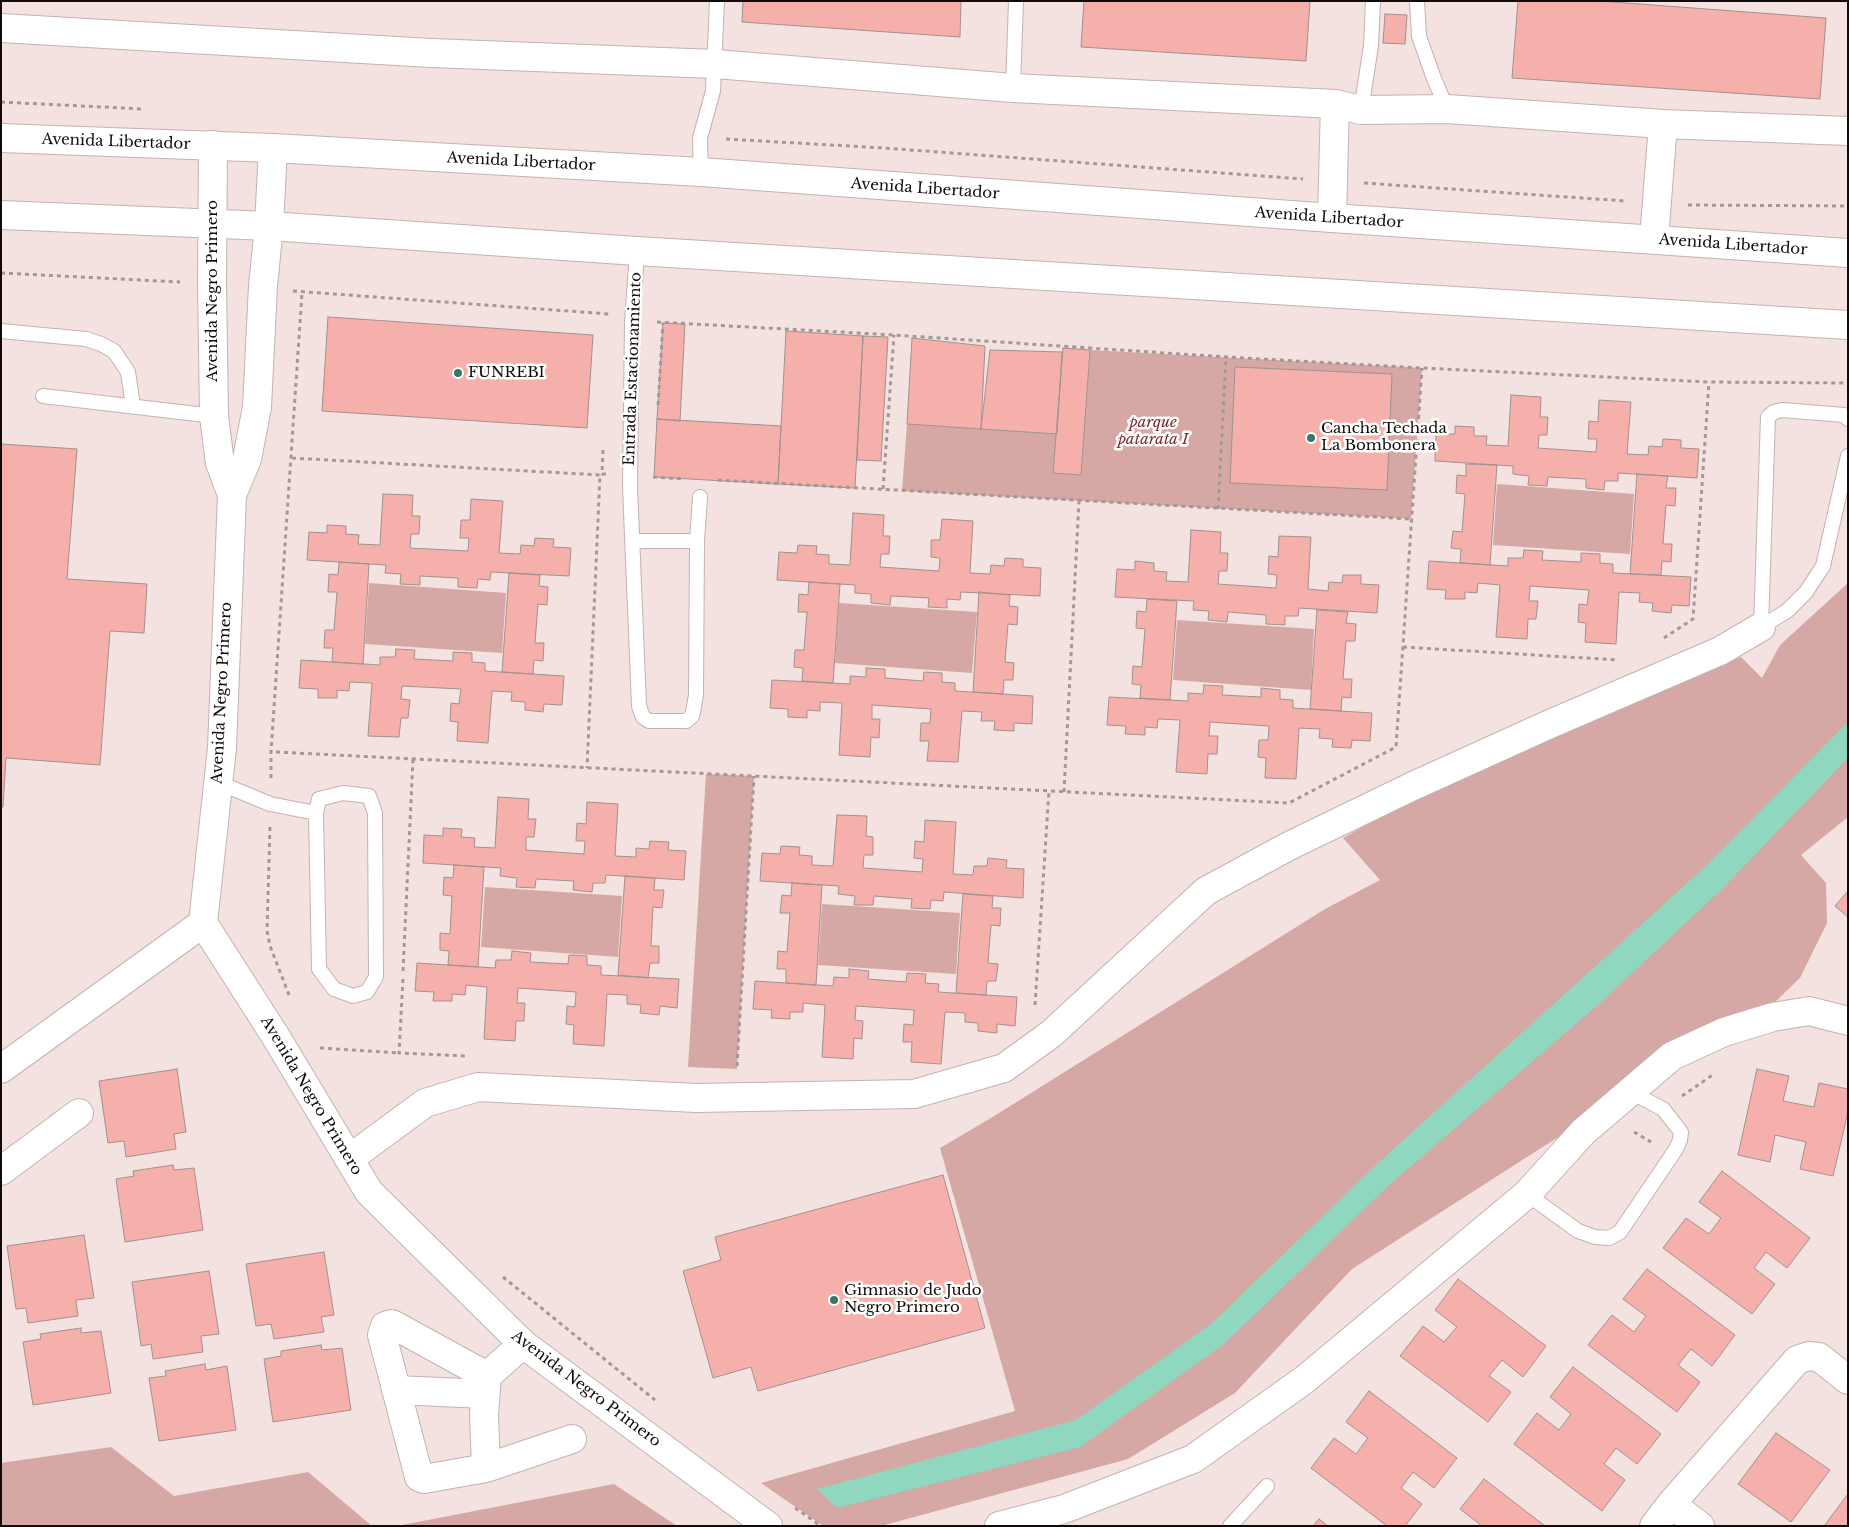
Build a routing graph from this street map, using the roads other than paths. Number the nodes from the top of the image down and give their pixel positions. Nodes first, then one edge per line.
1 (718, 1) edge
2 (1016, 1) edge
3 (1373, 1) edge
4 (1418, 1) edge
5 (1, 28) edge
6 (715, 64) junction
7 (1014, 88) junction
8 (1348, 107) junction
9 (1447, 109) junction
10 (1663, 124) junction
11 (1848, 131) edge
12 (1, 138) edge
13 (213, 145) junction
14 (273, 148) junction
15 (701, 172) junction
16 (1, 215) edge
17 (1332, 218) junction
18 (212, 223) junction
19 (269, 226) junction
20 (1654, 240) junction
21 (637, 251) junction
22 (1848, 253) edge
23 (1848, 325) edge
24 (1, 331) edge
25 (43, 396) dead end
26 (133, 406) junction
27 (214, 416) junction
28 (1848, 419) edge
29 (1848, 456) edge
30 (232, 495) junction
31 (700, 497) dead end
32 (633, 541) junction
33 (697, 541) junction
34 (1761, 628) junction
35 (217, 782) junction
36 (316, 813) junction
37 (203, 923) junction
38 (1848, 1021) edge
39 (1, 1069) edge
40 (1629, 1091) junction
41 (80, 1113) dead end
42 (349, 1159) junction
43 (1, 1171) edge
44 (1527, 1194) junction
45 (523, 1344) junction
46 (1848, 1380) edge
47 (486, 1385) junction
48 (396, 1390) junction
49 (572, 1439) dead end
50 (486, 1468) junction
51 (1267, 1486) dead end
52 (1671, 1504) junction
53 (1064, 1518) edge
54 (768, 1526) edge
55 (999, 1526) edge
56 (1230, 1526) edge
57 (1654, 1526) edge
58 (1700, 1526) edge

1 - 6 lane
2 - 7 lane
3 - 8 lane
4 - 9 lane
5 - 6 street
6 - 7 street
6 - 15 lane
7 - 8 street
8 - 9 street
8 - 17 street
9 - 10 street
10 - 11 street
10 - 20 street
12 - 13 street, Avenida Libertador
13 - 14 street, Avenida Libertador
13 - 18 street, Avenida Negro Primero
14 - 15 street, Avenida Libertador
14 - 19 street, Avenida Negro Primero
15 - 17 street, Avenida Libertador
16 - 18 street
17 - 20 street, Avenida Libertador
18 - 19 street
18 - 27 street, Avenida Negro Primero
19 - 21 street
19 - 30 street, Avenida Negro Primero
20 - 22 street, Avenida Libertador
21 - 23 street
21 - 32 lane, Entrada Estacionamiento
24 - 26 lane
25 - 26 lane
26 - 27 lane
27 - 30 street, Avenida Negro Primero
28 - 34 lane
29 - 34 lane
30 - 35 street, Avenida Negro Primero
31 - 33 lane, Entrada Estacionamiento
32 - 33 lane
32 - 33 lane, Entrada Estacionamiento
34 - 42 street
35 - 36 lane
35 - 37 street, Avenida Negro Primero
36 - 36 lane
37 - 39 street
37 - 42 street, Avenida Negro Primero
38 - 40 street
40 - 44 street
40 - 44 lane
41 - 43 street
42 - 45 street, Avenida Negro Primero
44 - 53 street
45 - 47 street
45 - 54 street, Avenida Negro Primero
46 - 52 street
47 - 48 street
47 - 48 street
47 - 50 street
48 - 50 street
49 - 50 street
51 - 56 lane
52 - 57 street
52 - 58 street
53 - 55 street

